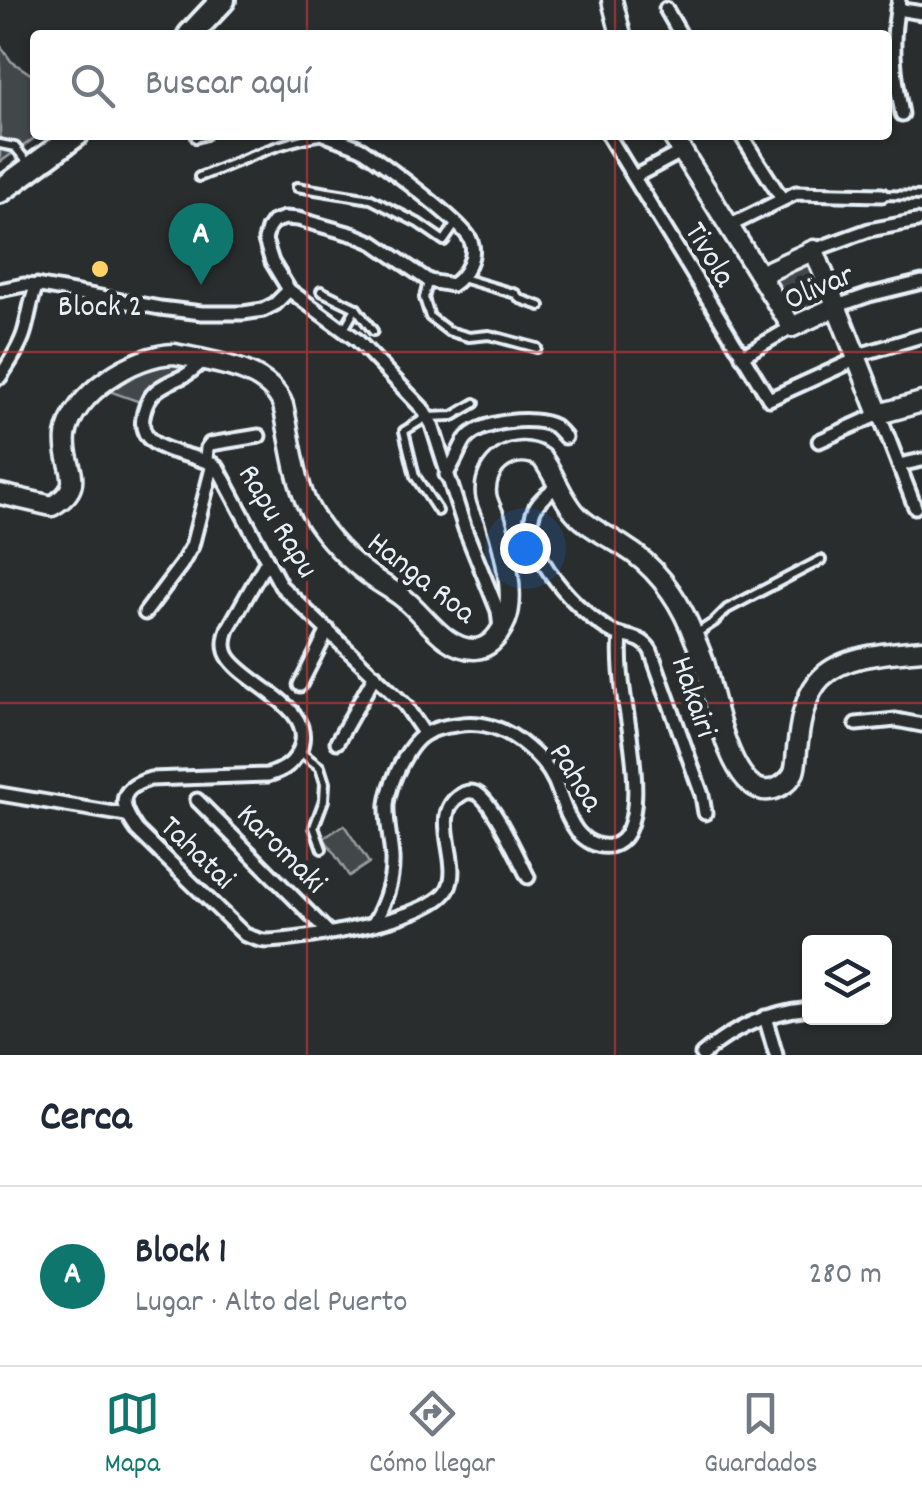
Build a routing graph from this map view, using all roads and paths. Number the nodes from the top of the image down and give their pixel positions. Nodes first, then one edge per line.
1 (223, 0) edge
2 (238, 0) edge
3 (612, 0) edge
4 (898, 5) edge
5 (666, 8) dead end
6 (922, 13) edge
7 (195, 30) edge
8 (211, 30) edge
9 (620, 30) edge
10 (678, 30) edge
11 (902, 114) dead end
12 (49, 140) edge
13 (69, 140) edge
14 (300, 140) edge
15 (339, 140) edge
16 (611, 140) edge
17 (745, 140) edge
18 (676, 143) edge
19 (0, 144) edge
20 (24, 158) junction
21 (0, 176) edge
22 (199, 177) dead end
23 (634, 177) junction
24 (297, 187) dead end
25 (0, 191) edge
26 (882, 195) joint
27 (922, 196) edge
28 (782, 199) junction
29 (919, 221) edge
30 (456, 223) junction
31 (729, 226) junction
32 (814, 250) junction
33 (760, 274) junction
34 (462, 278) junction
35 (429, 281) junction
36 (922, 282) edge
37 (37, 285) junction
38 (0, 290) edge
39 (289, 290) junction
40 (321, 291) dead end
41 (540, 306) dead end
42 (836, 306) junction
43 (356, 308) junction
44 (792, 327) junction
45 (343, 331) junction
46 (373, 331) dead end
47 (922, 336) edge
48 (537, 348) dead end
49 (742, 356) junction
50 (856, 358) junction
51 (204, 361) junction
52 (0, 377) edge
53 (922, 402) edge
54 (475, 403) dead end
55 (879, 414) junction
56 (427, 418) junction
57 (259, 436) dead end
58 (565, 438) dead end
59 (819, 441) dead end
60 (922, 460) edge
61 (209, 462) junction
62 (899, 465) junction
63 (446, 475) junction
64 (559, 484) junction
65 (0, 494) edge
66 (914, 507) dead end
67 (438, 510) dead end
68 (820, 560) dead end
69 (266, 562) junction
70 (145, 614) dead end
71 (500, 629) junction
72 (328, 630) junction
73 (621, 635) junction
74 (693, 636) junction
75 (922, 650) edge
76 (375, 675) junction
77 (300, 685) dead end
78 (856, 724) dead end
79 (922, 725) edge
80 (424, 734) junction
81 (336, 742) dead end
82 (299, 751) junction
83 (0, 794) edge
84 (197, 800) dead end
85 (705, 813) dead end
86 (126, 814) junction
87 (322, 849) dead end
88 (528, 877) dead end
89 (374, 923) junction
90 (329, 932) junction
91 (802, 1010) edge
92 (765, 1017) junction
93 (702, 1055) edge
94 (776, 1055) edge

1 - 7 highway
2 - 8 highway
3 - 9 street
4 - 6 street
4 - 11 street
5 - 10 street
12 - 20 highway
13 - 25 highway
14 - 22 lane
15 - 30 street
16 - 23 street, Tivola
17 - 28 street
18 - 23 street
18 - 31 street
19 - 20 lane
20 - 21 highway
23 - 49 street, Tivola
24 - 30 lane
26 - 27 lane
26 - 28 street
28 - 31 street
29 - 32 street
30 - 34 street
31 - 33 street
32 - 33 street
32 - 42 street
33 - 44 street
34 - 35 street
34 - 41 lane
35 - 39 street
35 - 48 lane
36 - 42 street, Olivar
37 - 38 street
37 - 39 street
37 - 52 street
39 - 45 street
40 - 43 lane
42 - 44 street, Olivar
42 - 50 street
43 - 45 lane
43 - 46 lane
44 - 49 street, Olivar
45 - 56 street
47 - 50 street
49 - 50 street, Tivola
50 - 55 street
51 - 61 street, Rapu Rapu
51 - 65 street, Hanga Roa
51 - 71 street, Hanga Roa
53 - 55 street
54 - 56 lane
55 - 59 street
55 - 62 street
56 - 63 street
56 - 67 lane
57 - 61 street
58 - 63 street
60 - 62 street
61 - 69 street, Rapu Rapu
61 - 70 street
62 - 66 street
63 - 71 street
64 - 71 street, Hanga Roa
64 - 73 street, Hakairi
64 - 74 street, Hanga Roa
68 - 74 lane
69 - 72 street, Rapu Rapu
69 - 82 street
72 - 76 street, Rapu Rapu
72 - 77 street
73 - 80 street, Pahoa
73 - 85 street, Hakairi
74 - 75 street, Hanga Roa
76 - 80 street, Rapu Rapu
76 - 81 street
78 - 79 street
80 - 89 street
82 - 86 street, Tahatai
82 - 87 lane
83 - 86 street
84 - 90 street, Karomaki
86 - 90 street, Tahatai
88 - 89 street, Tahatai
89 - 90 street, Tahatai
91 - 92 street
92 - 93 street
92 - 94 street

